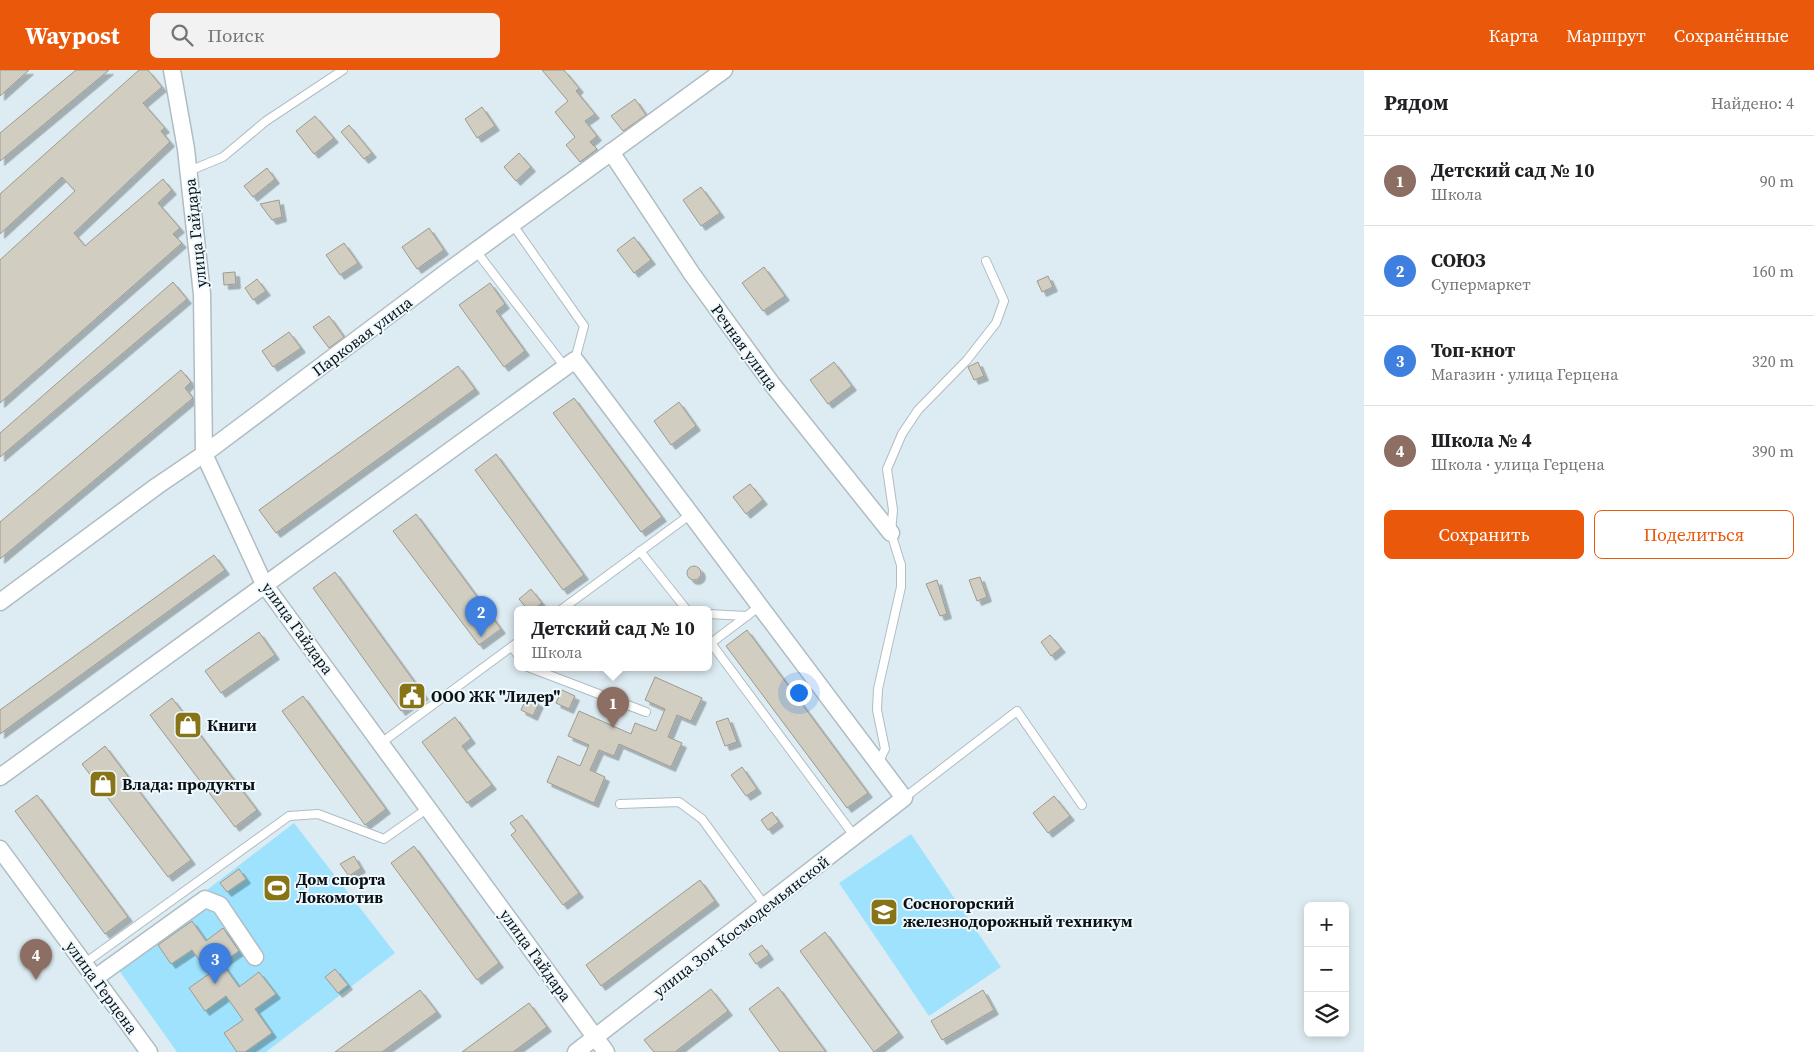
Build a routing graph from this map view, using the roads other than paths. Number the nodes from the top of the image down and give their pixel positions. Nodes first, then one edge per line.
1 (172, 70) edge
2 (343, 70) edge
3 (724, 70) edge
4 (612, 152) junction
5 (189, 171) junction
6 (513, 225) junction
7 (476, 251) junction
8 (986, 261) dead end
9 (570, 363) junction
10 (204, 454) junction
11 (691, 514) junction
12 (892, 533) junction
13 (640, 552) junction
14 (264, 584) junction
15 (0, 602) edge
16 (566, 606) edge
17 (684, 606) edge
18 (760, 606) junction
19 (712, 614) edge
20 (747, 616) junction
21 (712, 640) edge
22 (712, 644) edge
23 (514, 645) edge
24 (538, 671) edge
25 (646, 712) dead end
26 (381, 743) junction
27 (878, 763) junction
28 (1, 774) edge
29 (904, 798) junction
30 (620, 804) dead end
31 (1082, 805) dead end
32 (429, 808) junction
33 (855, 837) junction
34 (0, 849) edge
35 (766, 907) junction
36 (254, 957) dead end
37 (85, 963) junction
38 (95, 978) junction
39 (595, 1037) junction
40 (150, 1052) edge
41 (576, 1052) edge
42 (606, 1052) edge

1 - 5 street, улица Гайдара
2 - 5 lane
3 - 4 street, Парковая улица
4 - 6 street, Парковая улица
4 - 12 street, Речная улица
5 - 10 street, улица Гайдара
6 - 7 street, Парковая улица
6 - 9 lane
7 - 9 lane
7 - 10 street, Парковая улица
8 - 12 lane
9 - 11 street
9 - 14 street
10 - 14 street, улица Гайдара
10 - 15 street, Парковая улица
11 - 13 lane
11 - 18 street
12 - 27 lane
13 - 16 lane
13 - 17 lane
14 - 26 street, улица Гайдара
14 - 28 street
18 - 20 lane
18 - 27 street
19 - 20 lane
20 - 21 lane
22 - 33 lane
23 - 26 lane
24 - 25 lane
26 - 32 street, улица Гайдара
27 - 29 street
29 - 31 lane
29 - 33 street, улица Зои Космодемьянской
30 - 35 lane
32 - 37 lane
32 - 39 street, улица Гайдара
33 - 35 street, улица Зои Космодемьянской
34 - 37 street, улица Герцена
35 - 39 street, улица Зои Космодемьянской
36 - 38 street
37 - 38 street, улица Герцена
38 - 40 street, улица Герцена
39 - 41 street, улица Зои Космодемьянской
39 - 42 street, улица Гайдара

